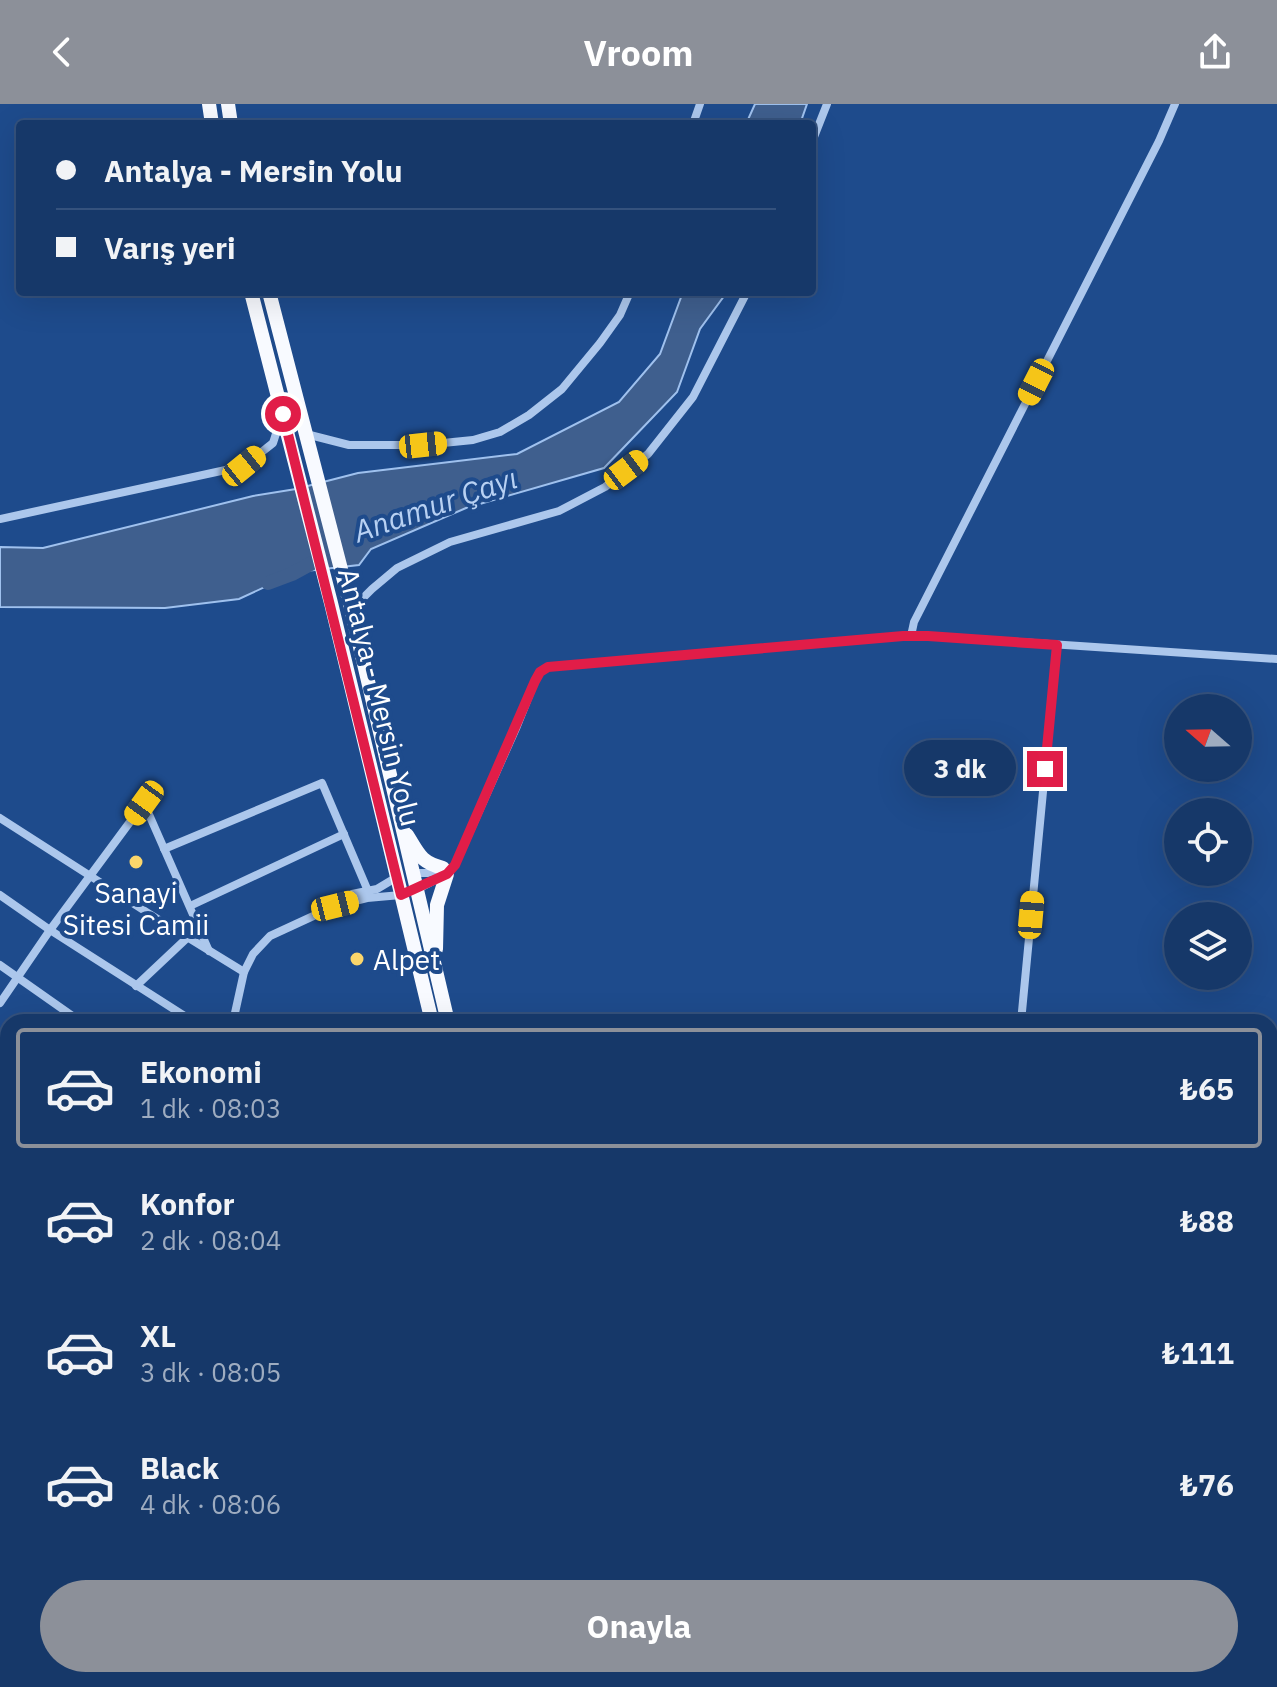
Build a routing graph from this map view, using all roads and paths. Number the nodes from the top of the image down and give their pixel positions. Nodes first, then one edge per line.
1 (827, 104) edge
2 (1175, 104) edge
3 (816, 132) edge
4 (252, 296) edge
5 (270, 296) edge
6 (628, 296) edge
7 (745, 296) edge
8 (283, 414) junction
9 (306, 438) junction
10 (0, 519) edge
11 (350, 605) junction
12 (911, 636) junction
13 (1057, 645) junction
14 (1277, 659) edge
15 (0, 818) edge
16 (402, 827) junction
17 (344, 834) junction
18 (164, 849) junction
19 (448, 869) junction
20 (412, 873) junction
21 (91, 877) junction
22 (397, 877) junction
23 (416, 890) junction
24 (368, 891) junction
25 (0, 895) edge
26 (401, 895) junction
27 (190, 906) junction
28 (335, 906) junction
29 (50, 930) junction
30 (187, 938) junction
31 (209, 951) junction
32 (0, 965) edge
33 (244, 972) junction
34 (435, 973) junction
35 (18, 977) junction
36 (136, 986) junction
37 (0, 1003) edge
38 (70, 1014) edge
39 (181, 1014) edge
40 (235, 1014) edge
41 (430, 1014) edge
42 (446, 1014) edge
43 (1022, 1014) edge

1 - 3 street
2 - 12 street
4 - 8 highway, Antalya - Mersin Yolu
5 - 9 highway, Antalya - Mersin Yolu
6 - 9 street
7 - 11 street
8 - 10 street
8 - 22 highway, Antalya - Mersin Yolu
9 - 11 highway, Antalya - Mersin Yolu
11 - 16 highway, Antalya - Mersin Yolu
12 - 13 street
12 - 19 street
13 - 14 street
13 - 43 street
15 - 21 street
16 - 19 highway
16 - 20 highway, Antalya - Mersin Yolu
17 - 18 street
17 - 24 street
17 - 27 street
18 - 21 street
18 - 27 street
19 - 20 street
19 - 23 street
19 - 34 highway
20 - 22 highway
20 - 23 highway, Antalya - Mersin Yolu
21 - 29 street
21 - 30 street
22 - 24 street
22 - 26 highway, Antalya - Mersin Yolu
23 - 26 highway
23 - 34 highway, Antalya - Mersin Yolu
24 - 28 street
25 - 29 street
26 - 28 street
26 - 41 highway, Antalya - Mersin Yolu
27 - 31 street
28 - 33 street
29 - 35 street
29 - 36 street
30 - 31 street
30 - 36 street
31 - 33 street
32 - 35 street
33 - 40 street
34 - 42 highway, Antalya - Mersin Yolu
35 - 37 street
35 - 38 street
36 - 39 street

